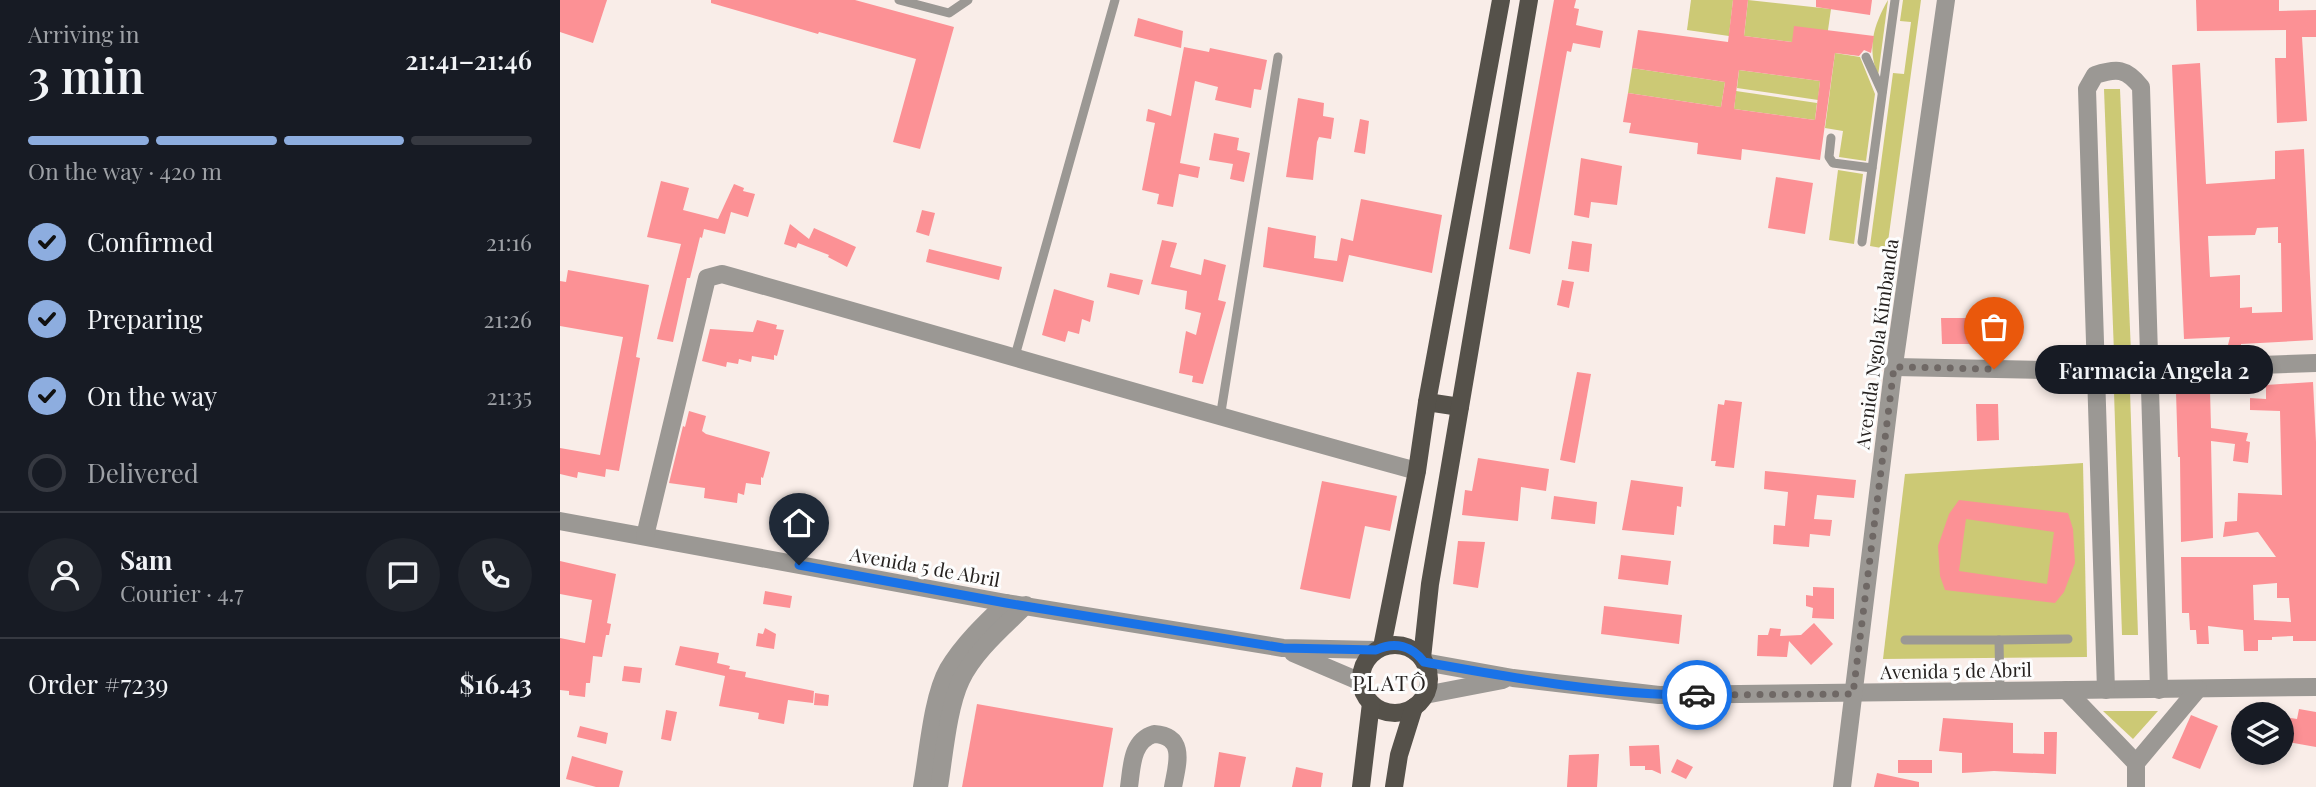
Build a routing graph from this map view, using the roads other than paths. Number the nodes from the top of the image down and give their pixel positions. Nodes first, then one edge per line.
1 (899, 0) edge
2 (968, 0) edge
3 (1115, 0) edge
4 (1501, 0) edge
5 (1529, 0) edge
6 (1895, 0) edge
7 (1946, 0) edge
8 (1278, 57) dead end
9 (1866, 57) dead end
10 (1882, 94) junction
11 (1831, 138) dead end
12 (1872, 168) junction
13 (1862, 242) dead end
14 (1015, 356) junction
15 (2316, 363) edge
16 (1894, 367) junction
17 (2150, 369) junction
18 (2097, 371) junction
19 (1427, 402) junction
20 (1460, 407) junction
21 (1220, 418) junction
22 (1417, 471) junction
23 (560, 520) edge
24 (645, 536) junction
25 (1006, 603) junction
26 (1026, 606) junction
27 (2068, 639) dead end
28 (1905, 640) dead end
29 (1999, 640) junction
30 (1283, 648) junction
31 (1379, 649) junction
32 (1423, 660) junction
33 (1513, 678) junction
34 (1361, 682) junction
35 (2316, 687) edge
36 (2198, 689) junction
37 (2066, 690) junction
38 (2106, 690) junction
39 (2159, 690) junction
40 (2000, 691) junction
41 (1853, 694) junction
42 (1419, 701) junction
43 (1371, 703) junction
44 (2136, 763) junction
45 (922, 787) edge
46 (939, 787) edge
47 (1129, 787) edge
48 (1173, 787) edge
49 (1361, 787) edge
50 (1394, 787) edge
51 (1842, 787) edge
52 (2136, 787) edge

1 - 2 lane
3 - 14 lane
4 - 19 main road
5 - 20 main road
6 - 10 lane
7 - 16 street, Avenida Ngola Kimbanda
8 - 21 lane
9 - 10 lane
10 - 12 lane
11 - 12 lane
12 - 13 lane
14 - 21 street
14 - 24 street
15 - 17 street
16 - 18 street
16 - 41 street, Avenida Ngola Kimbanda
17 - 18 street
17 - 18 street
17 - 39 street
18 - 38 street
19 - 20 main road
19 - 22 main road
20 - 32 main road
21 - 22 street
22 - 31 main road
23 - 24 street, Avenida 5 de Abril
24 - 25 street, Avenida 5 de Abril
25 - 26 street, Avenida 5 de Abril
25 - 45 street
26 - 30 street, Avenida 5 de Abril
26 - 46 street
27 - 29 lane
28 - 29 lane
29 - 40 lane
30 - 31 street, Avenida 5 de Abril
30 - 34 street, Avenida 5 de Abril
31 - 32 main road
31 - 34 main road
32 - 33 street, Avenida 5 de Abril
32 - 42 main road
33 - 41 street, Avenida 5 de Abril
33 - 42 street, Avenida 5 de Abril
34 - 43 main road
35 - 36 street, Avenida 5 de Abril
36 - 39 street, Avenida 5 de Abril
36 - 44 street
37 - 38 street, Avenida 5 de Abril
37 - 40 street, Avenida 5 de Abril
37 - 44 street
38 - 39 street, Avenida 5 de Abril
40 - 41 street, Avenida 5 de Abril
41 - 51 street, Avenida Ngola Kimbanda
42 - 43 main road
42 - 50 main road
43 - 49 main road
44 - 52 street
47 - 48 street

